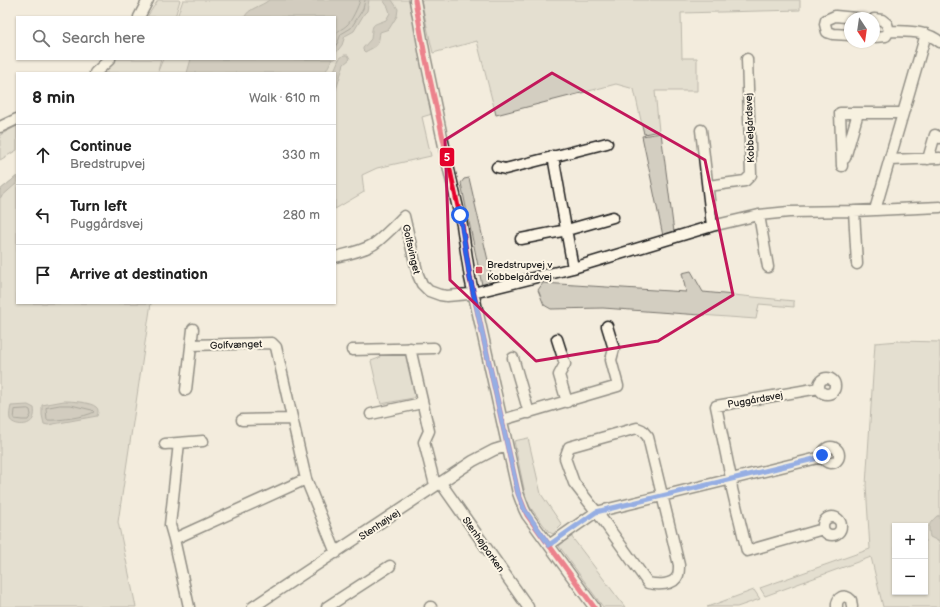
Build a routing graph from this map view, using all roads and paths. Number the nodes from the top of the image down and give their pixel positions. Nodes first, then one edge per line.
1 (148, 0) edge
2 (415, 0) edge
3 (140, 16) edge
4 (844, 17) edge
5 (880, 20) edge
6 (889, 32) junction
7 (926, 34) junction
8 (844, 35) edge
9 (880, 36) edge
10 (940, 42) edge
11 (747, 59) dead end
12 (108, 60) edge
13 (95, 72) edge
14 (858, 113) junction
15 (904, 114) junction
16 (16, 119) edge
17 (0, 127) edge
18 (701, 130) dead end
19 (940, 138) edge
20 (607, 143) dead end
21 (553, 156) junction
22 (940, 158) edge
23 (928, 159) junction
24 (890, 160) junction
25 (496, 167) dead end
26 (708, 186) junction
27 (940, 207) edge
28 (875, 210) junction
29 (854, 211) junction
30 (759, 215) junction
31 (613, 217) dead end
32 (712, 226) junction
33 (567, 230) junction
34 (521, 239) dead end
35 (336, 257) edge
36 (857, 264) dead end
37 (768, 267) dead end
38 (573, 268) junction
39 (474, 293) junction
40 (607, 326) dead end
41 (193, 330) dead end
42 (557, 339) dead end
43 (192, 345) junction
44 (410, 348) junction
45 (434, 348) dead end
46 (352, 350) dead end
47 (513, 358) dead end
48 (819, 388) dead end
49 (186, 390) dead end
50 (566, 402) junction
51 (422, 403) junction
52 (529, 413) junction
53 (370, 414) dead end
54 (292, 419) junction
55 (242, 420) dead end
56 (502, 420) junction
57 (203, 441) dead end
58 (179, 443) junction
59 (166, 444) dead end
60 (507, 446) junction
61 (822, 457) dead end
62 (731, 478) junction
63 (306, 479) junction
64 (438, 484) junction
65 (662, 495) junction
66 (596, 512) junction
67 (823, 529) dead end
68 (174, 539) junction
69 (549, 545) junction
70 (336, 553) junction
71 (390, 566) dead end
72 (255, 606) edge
73 (189, 607) edge
74 (327, 607) edge
75 (528, 607) edge
76 (594, 607) edge
77 (837, 607) edge
78 (852, 607) edge

1 - 3 street
2 - 39 street
4 - 8 street
5 - 6 street
6 - 7 street
6 - 9 street
7 - 10 street
7 - 15 street
11 - 26 street, Kobbelgårdsvej
12 - 13 street
14 - 14 street
14 - 15 street
15 - 24 street
16 - 17 street
18 - 26 street
19 - 23 street
20 - 21 street
21 - 25 street
21 - 33 street
22 - 23 street
23 - 24 street
24 - 28 street
26 - 32 street
27 - 28 street
28 - 29 street
29 - 30 street
29 - 36 street
30 - 32 street
30 - 37 street
31 - 33 street
32 - 38 street
33 - 34 street
33 - 38 street
35 - 39 street, Golfsvinget
38 - 39 street
39 - 56 street
40 - 50 street
41 - 43 street
42 - 50 street
43 - 49 street
43 - 54 street, Golfvænget
44 - 45 street
44 - 46 street
44 - 51 street
47 - 52 street
48 - 62 street, Puggårdsvej
50 - 52 street
51 - 53 street
51 - 64 street
52 - 56 street
54 - 55 street
54 - 63 street, Golfvænget
56 - 60 street
57 - 58 street
58 - 59 street
58 - 68 street
60 - 64 street, Stenhøjvej
60 - 69 street
61 - 62 street
62 - 65 street
62 - 67 street, Puggårdsvej
63 - 68 street
63 - 70 street, Golfvænget
64 - 70 street, Stenhøjvej
64 - 75 street, Stenhøjparken
65 - 66 street
65 - 66 street
65 - 66 street
66 - 69 street
68 - 73 street
69 - 76 street
70 - 72 street, Stenhøjvej
71 - 74 street
77 - 78 street

